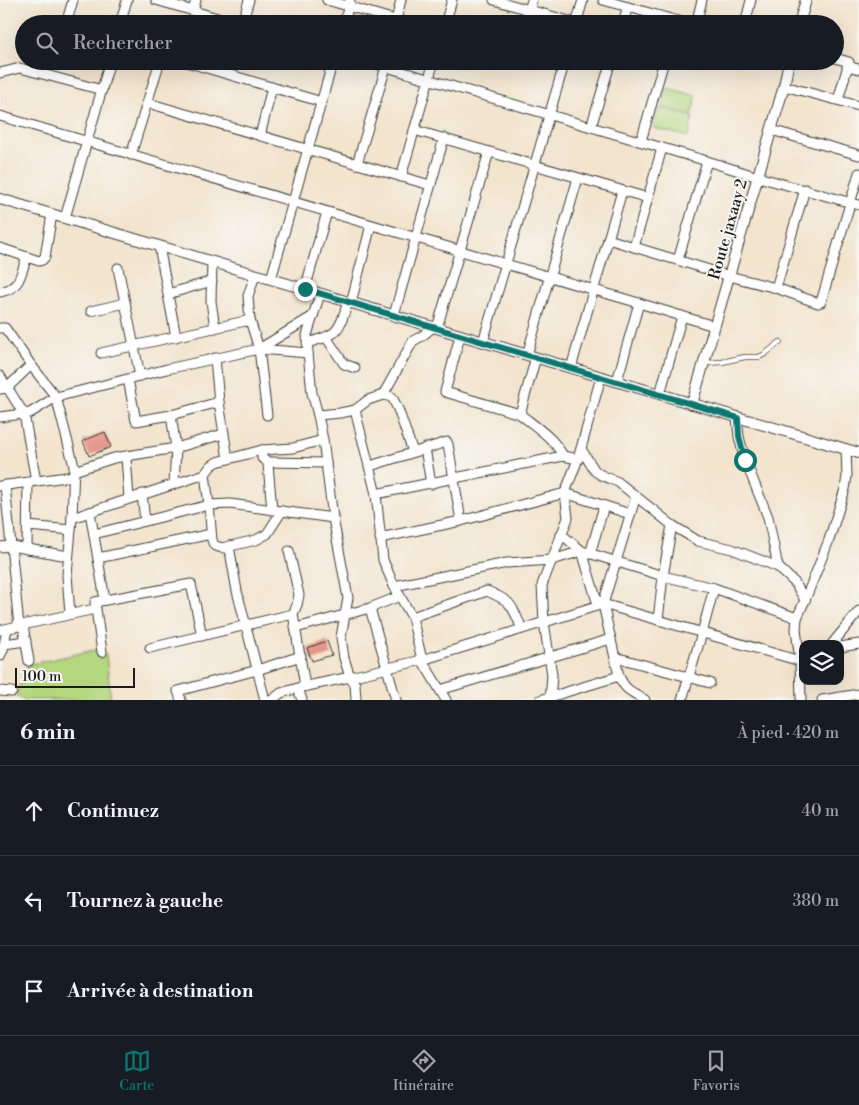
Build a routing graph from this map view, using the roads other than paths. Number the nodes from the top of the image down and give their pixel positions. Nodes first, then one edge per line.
1 (73, 0) edge
2 (127, 0) edge
3 (156, 0) edge
4 (196, 0) edge
5 (249, 0) edge
6 (327, 0) edge
7 (401, 0) edge
8 (452, 0) edge
9 (494, 0) edge
10 (532, 0) edge
11 (583, 0) edge
12 (603, 0) edge
13 (702, 0) edge
14 (751, 0) edge
15 (806, 0) edge
16 (350, 3) edge
17 (628, 7) junction
18 (529, 10) junction
19 (193, 11) junction
20 (69, 15) edge
21 (123, 15) edge
22 (207, 15) edge
23 (245, 15) edge
24 (382, 15) edge
25 (397, 15) edge
26 (448, 15) edge
27 (528, 15) edge
28 (547, 15) edge
29 (578, 15) edge
30 (625, 15) edge
31 (654, 15) edge
32 (698, 15) edge
33 (747, 15) edge
34 (802, 15) edge
35 (844, 61) edge
36 (847, 66) junction
37 (15, 69) edge
38 (859, 69) edge
39 (27, 70) edge
40 (108, 70) edge
41 (157, 70) edge
42 (214, 70) edge
43 (331, 70) edge
44 (385, 70) edge
45 (396, 70) edge
46 (432, 70) edge
47 (563, 70) edge
48 (608, 70) edge
49 (661, 70) edge
50 (787, 70) edge
51 (0, 73) edge
52 (429, 80) junction
53 (784, 86) junction
54 (272, 87) junction
55 (102, 90) junction
56 (838, 100) junction
57 (148, 102) junction
58 (322, 102) junction
59 (859, 106) edge
60 (550, 115) junction
61 (0, 116) edge
62 (591, 127) junction
63 (414, 130) junction
64 (771, 130) junction
65 (260, 136) junction
66 (444, 138) junction
67 (641, 141) junction
68 (87, 142) junction
69 (662, 148) junction
70 (308, 150) junction
71 (489, 152) junction
72 (131, 155) junction
73 (859, 155) edge
74 (707, 160) junction
75 (357, 164) junction
76 (535, 166) junction
77 (859, 173) edge
78 (401, 177) junction
79 (758, 177) junction
80 (578, 178) junction
81 (430, 185) junction
82 (805, 189) junction
83 (622, 191) junction
84 (648, 198) junction
85 (0, 199) edge
86 (293, 202) junction
87 (855, 204) edge
88 (326, 212) junction
89 (52, 214) junction
90 (65, 218) junction
91 (371, 225) junction
92 (416, 238) junction
93 (608, 239) junction
94 (159, 246) junction
95 (634, 246) junction
96 (0, 248) edge
97 (460, 251) junction
98 (27, 257) junction
99 (678, 260) junction
100 (212, 262) junction
101 (506, 264) junction
102 (118, 268) dead end
103 (255, 275) junction
104 (729, 276) junction
105 (549, 277) junction
106 (271, 279) junction
107 (212, 281) junction
108 (776, 288) junction
109 (305, 289) junction
110 (593, 290) junction
111 (0, 292) edge
112 (168, 294) junction
113 (320, 294) junction
114 (349, 302) junction
115 (125, 303) junction
116 (639, 303) junction
117 (91, 311) dead end
118 (394, 315) junction
119 (313, 316) junction
120 (682, 316) junction
121 (250, 320) junction
122 (714, 326) junction
123 (0, 328) edge
124 (215, 328) junction
125 (435, 328) junction
126 (460, 336) junction
127 (176, 337) junction
128 (326, 337) junction
129 (483, 342) junction
130 (780, 342) dead end
131 (307, 343) junction
132 (134, 346) junction
133 (259, 349) junction
134 (101, 353) dead end
135 (308, 353) junction
136 (531, 356) junction
137 (215, 358) junction
138 (704, 363) junction
139 (31, 365) junction
140 (355, 368) dead end
141 (571, 368) junction
142 (0, 376) edge
143 (140, 376) junction
144 (601, 377) junction
145 (128, 379) junction
146 (617, 381) junction
147 (4, 388) edge
148 (660, 394) junction
149 (384, 395) junction
150 (56, 397) junction
151 (219, 402) junction
152 (692, 404) junction
153 (355, 410) junction
154 (24, 414) junction
155 (520, 414) junction
156 (267, 415) dead end
157 (318, 415) junction
158 (171, 416) junction
159 (0, 417) edge
160 (738, 418) junction
161 (223, 434) junction
162 (323, 440) junction
163 (176, 448) junction
164 (425, 448) junction
165 (581, 448) junction
166 (846, 449) junction
167 (262, 450) junction
168 (413, 452) junction
169 (859, 453) edge
170 (563, 456) junction
171 (126, 457) junction
172 (228, 459) junction
173 (578, 459) junction
174 (268, 462) junction
175 (326, 463) junction
176 (370, 466) junction
177 (74, 473) junction
178 (205, 474) junction
179 (454, 479) junction
180 (32, 482) junction
181 (174, 484) junction
182 (431, 484) junction
183 (2, 486) edge
184 (565, 493) junction
185 (142, 494) junction
186 (376, 494) junction
187 (636, 496) junction
188 (129, 498) junction
189 (209, 505) junction
190 (604, 506) junction
191 (272, 510) junction
192 (282, 511) junction
193 (90, 512) junction
194 (630, 514) junction
195 (72, 518) junction
196 (333, 518) junction
197 (145, 521) junction
198 (461, 521) junction
199 (672, 525) junction
200 (28, 526) junction
201 (71, 530) junction
202 (94, 534) junction
203 (211, 534) junction
204 (561, 534) junction
205 (380, 538) junction
206 (11, 546) junction
207 (229, 546) junction
208 (0, 547) edge
209 (27, 549) junction
210 (289, 551) dead end
211 (586, 552) junction
212 (68, 556) junction
213 (98, 558) junction
214 (552, 560) junction
215 (616, 562) junction
216 (778, 567) junction
217 (663, 576) junction
218 (394, 586) junction
219 (714, 588) junction
220 (400, 596) junction
221 (105, 600) junction
222 (805, 600) junction
223 (600, 605) junction
224 (96, 608) junction
225 (370, 608) junction
226 (859, 611) edge
227 (70, 614) junction
228 (293, 614) junction
229 (344, 614) junction
230 (412, 616) junction
231 (797, 618) junction
232 (658, 620) junction
233 (544, 622) junction
234 (21, 625) junction
235 (246, 626) junction
236 (296, 628) junction
237 (4, 629) edge
238 (522, 629) junction
239 (702, 633) junction
240 (202, 636) junction
241 (611, 639) junction
242 (835, 640) edge
243 (26, 641) junction
244 (799, 642) edge
245 (4, 644) junction
246 (859, 644) edge
247 (844, 646) edge
248 (150, 648) dead end
249 (102, 652) dead end
250 (0, 656) edge
251 (301, 656) junction
252 (549, 657) junction
253 (615, 657) junction
254 (422, 660) junction
255 (29, 661) dead end
256 (799, 662) edge
257 (386, 669) junction
258 (257, 670) junction
259 (619, 676) junction
260 (350, 677) junction
261 (688, 677) junction
262 (710, 683) dead end
263 (801, 685) edge
264 (302, 687) junction
265 (440, 690) junction
266 (0, 691) edge
267 (12, 692) dead end
268 (859, 694) edge
269 (550, 698) edge
270 (181, 700) edge
271 (264, 700) edge
272 (272, 700) edge
273 (302, 700) edge
274 (356, 700) edge
275 (396, 700) edge
276 (446, 700) edge
277 (540, 700) edge
278 (646, 700) edge
279 (682, 700) edge
280 (801, 700) edge
281 (822, 700) edge

1 - 20 street
2 - 21 street
3 - 19 street
4 - 19 street
5 - 23 street
6 - 16 street
7 - 25 street
8 - 26 street
9 - 18 street
10 - 18 street
11 - 29 street
12 - 17 street
13 - 32 street
14 - 33 street
15 - 34 street
16 - 24 street
17 - 30 street
17 - 31 street
18 - 27 street
18 - 28 street
19 - 22 street
35 - 36 street
36 - 38 street
36 - 56 street
37 - 51 street
39 - 55 street
40 - 55 street
41 - 57 street
42 - 54 street
43 - 58 street
44 - 75 street
45 - 52 street
46 - 52 street
47 - 60 street
48 - 62 street
49 - 67 street
50 - 53 street, Route jaxaay 2
52 - 60 street
52 - 63 street
53 - 56 street
53 - 64 street, Route jaxaay 2
54 - 58 street
54 - 65 street
55 - 68 street
56 - 59 street
57 - 65 street
57 - 72 street
58 - 70 street
60 - 62 street
60 - 76 street
61 - 68 street
62 - 67 street
63 - 66 street
63 - 78 street
64 - 73 street
64 - 79 street, Route jaxaay 2
65 - 70 street
66 - 71 street
66 - 81 street
67 - 69 street
68 - 72 street
68 - 90 street
69 - 74 street
69 - 84 street
70 - 75 street
70 - 86 street
71 - 76 street
71 - 97 street
72 - 86 street
74 - 79 street
74 - 99 street
75 - 78 street
76 - 80 street
76 - 101 street
77 - 87 street
78 - 81 street
79 - 82 street
79 - 104 street, Route jaxaay 2
80 - 83 street
80 - 105 street
81 - 92 street
82 - 87 street
82 - 108 street
83 - 84 street
83 - 93 street
84 - 95 street
85 - 89 street
86 - 88 street
86 - 106 street
87 - 108 street
88 - 91 street
88 - 109 street
89 - 90 street
89 - 98 street
90 - 94 street
91 - 92 street
91 - 114 street
92 - 97 street
92 - 118 street
93 - 95 street
93 - 110 street
94 - 100 street
94 - 112 street
95 - 99 street
96 - 98 street
97 - 101 street
97 - 125 street
98 - 111 street
99 - 104 street
100 - 103 street
100 - 107 street
101 - 105 street
101 - 129 street
102 - 115 street
103 - 106 street
103 - 121 street
104 - 108 street
104 - 122 street, Route jaxaay 2
105 - 110 street
105 - 136 street
106 - 109 street
107 - 112 street
107 - 124 street
109 - 113 street
110 - 116 street
110 - 141 street
112 - 127 street
113 - 114 street
113 - 119 street
114 - 118 street
114 - 128 street
115 - 117 street
115 - 132 street
116 - 120 street
116 - 146 street
118 - 125 street
119 - 131 street
119 - 133 street
120 - 122 street
120 - 148 street
121 - 124 street
121 - 133 street
122 - 138 street, Route jaxaay 2
123 - 139 street
124 - 127 street
125 - 126 street
125 - 149 street
126 - 129 street
126 - 155 street
127 - 132 street
128 - 131 street
128 - 140 street
129 - 136 street
130 - 138 lane
131 - 135 street
132 - 134 street
132 - 143 street
133 - 135 street
133 - 137 street
133 - 156 street
135 - 157 street
136 - 141 street
136 - 155 street
137 - 143 street
137 - 151 street
138 - 152 street, Route jaxaay 2
139 - 147 street
139 - 150 street
141 - 144 street
142 - 147 street
143 - 145 street
144 - 146 street
144 - 165 street
145 - 150 street
145 - 158 street
146 - 148 street
147 - 154 street
148 - 152 street
149 - 153 street
149 - 168 street
150 - 154 street
150 - 177 street
151 - 158 street
151 - 161 street
152 - 160 street
153 - 157 street
153 - 176 street
154 - 159 street
154 - 180 street
155 - 170 street
157 - 162 street
158 - 163 street
160 - 166 street
160 - 216 street
161 - 163 street
161 - 172 street
162 - 167 street
162 - 175 street
163 - 171 street
163 - 181 street
164 - 168 street
164 - 179 street
164 - 182 street
165 - 173 street
165 - 187 street
166 - 169 street
166 - 222 street
167 - 172 street
167 - 174 street
168 - 176 street
170 - 173 street
170 - 179 street
171 - 177 street
171 - 188 street
172 - 178 street
173 - 184 street
174 - 175 street
174 - 191 street
175 - 196 street
176 - 186 street
177 - 180 street
177 - 195 street
178 - 181 street
178 - 189 street
179 - 182 street
179 - 198 street
180 - 183 street
180 - 200 street
181 - 185 street
182 - 186 street
183 - 206 street
184 - 190 street
184 - 198 street
184 - 204 street
185 - 188 street
185 - 197 street
186 - 205 street
187 - 194 street
187 - 199 street
188 - 193 street
189 - 191 street
189 - 197 street
189 - 203 street
190 - 194 street
190 - 211 street
191 - 192 street
192 - 196 street
192 - 207 street
193 - 195 street
193 - 202 street
194 - 215 street
195 - 201 street
196 - 229 street
197 - 202 street
198 - 205 street
199 - 216 street
199 - 217 street
200 - 201 street
200 - 209 street
201 - 212 street
202 - 213 street
203 - 207 street
203 - 213 street
204 - 211 street
204 - 214 street
205 - 218 street
206 - 208 street
206 - 209 street
206 - 234 street
207 - 235 street
209 - 212 street
210 - 228 street
211 - 214 street
211 - 215 street
211 - 223 street
212 - 227 street
213 - 221 street
214 - 218 street
214 - 233 street
215 - 217 street
215 - 223 street
216 - 222 street
217 - 219 street
217 - 232 street
218 - 220 street
219 - 231 street
219 - 239 street
220 - 225 street
220 - 230 street
221 - 224 street
221 - 240 street
222 - 231 street
223 - 232 street
223 - 233 street
223 - 241 street
224 - 227 street
224 - 249 street
225 - 229 street
225 - 257 street
226 - 242 street
227 - 234 street
228 - 235 street
228 - 236 street
229 - 236 street
229 - 260 street
230 - 238 street
230 - 254 street
231 - 244 street
232 - 239 street
233 - 238 street
233 - 252 street
234 - 237 street
234 - 243 street
235 - 240 street
235 - 258 street
236 - 251 street
237 - 245 street
238 - 254 street
239 - 256 street
239 - 261 street
240 - 248 street
241 - 252 street
241 - 253 street
243 - 245 street
243 - 255 street
245 - 250 street
246 - 247 street
251 - 258 street
251 - 264 street
252 - 265 street
252 - 269 street
253 - 259 street
253 - 261 street
254 - 257 street
254 - 265 street
257 - 260 street
257 - 275 street
258 - 270 street
258 - 271 street
259 - 269 street
259 - 278 street
260 - 264 street
260 - 274 street
261 - 262 street
261 - 279 street
263 - 280 street
264 - 272 street
264 - 273 street
265 - 276 street
266 - 267 street
268 - 281 street
269 - 277 street

